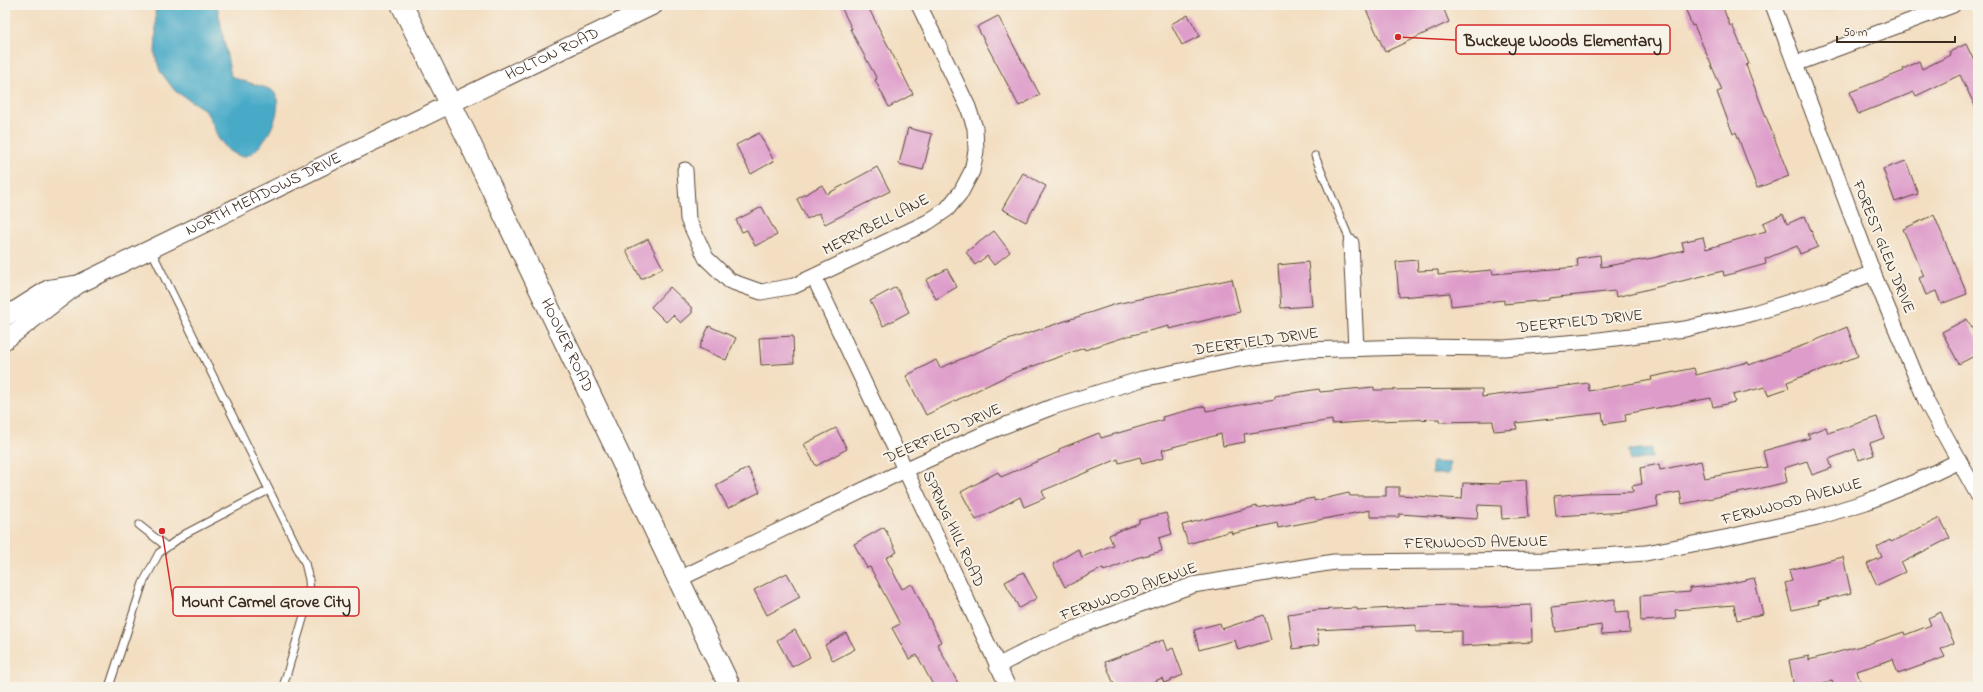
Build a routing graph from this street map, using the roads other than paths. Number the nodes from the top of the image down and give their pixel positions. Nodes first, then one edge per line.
1 (402, 5) edge
2 (654, 5) edge
3 (920, 5) edge
4 (1773, 5) edge
5 (1953, 5) edge
6 (1795, 64) junction
7 (450, 104) junction
8 (1314, 156) dead end
9 (685, 170) dead end
10 (1351, 243) joint
11 (150, 249) junction
12 (1873, 273) junction
13 (814, 277) junction
14 (77, 285) junction
15 (5, 317) edge
16 (5, 340) edge
17 (1356, 349) junction
18 (1959, 461) junction
19 (905, 470) junction
20 (269, 490) junction
21 (1978, 495) edge
22 (139, 525) dead end
23 (167, 547) junction
24 (679, 579) junction
25 (997, 666) junction
26 (109, 687) edge
27 (283, 687) edge
28 (730, 687) edge
29 (1008, 687) edge

1 - 7 main road, HOOVER ROAD
2 - 7 street, HOLTON ROAD
3 - 13 street, MERRYBELL LANE
4 - 6 street, FOREST GLEN DRIVE
5 - 6 street
6 - 12 street, FOREST GLEN DRIVE
7 - 11 street, NORTH MEADOWS DRIVE
7 - 24 main road, HOOVER ROAD
8 - 10 lane
9 - 13 street, MERRYBELL LANE
10 - 17 street
11 - 14 street, NORTH MEADOWS DRIVE
11 - 20 lane
12 - 17 street, DEERFIELD DRIVE
12 - 18 street, FOREST GLEN DRIVE
13 - 19 street, SPRING HILL ROAD
14 - 15 street, NORTH MEADOWS DRIVE
14 - 16 street, NORTH MEADOWS DRIVE
17 - 19 street, DEERFIELD DRIVE
18 - 21 street, FOREST GLEN DRIVE
18 - 25 street, FERNWOOD AVENUE
19 - 24 street, DEERFIELD DRIVE
19 - 25 street, SPRING HILL ROAD
20 - 23 lane
20 - 27 lane
22 - 23 lane
23 - 26 lane
24 - 28 main road, HOOVER ROAD
25 - 29 street, SPRING HILL ROAD

